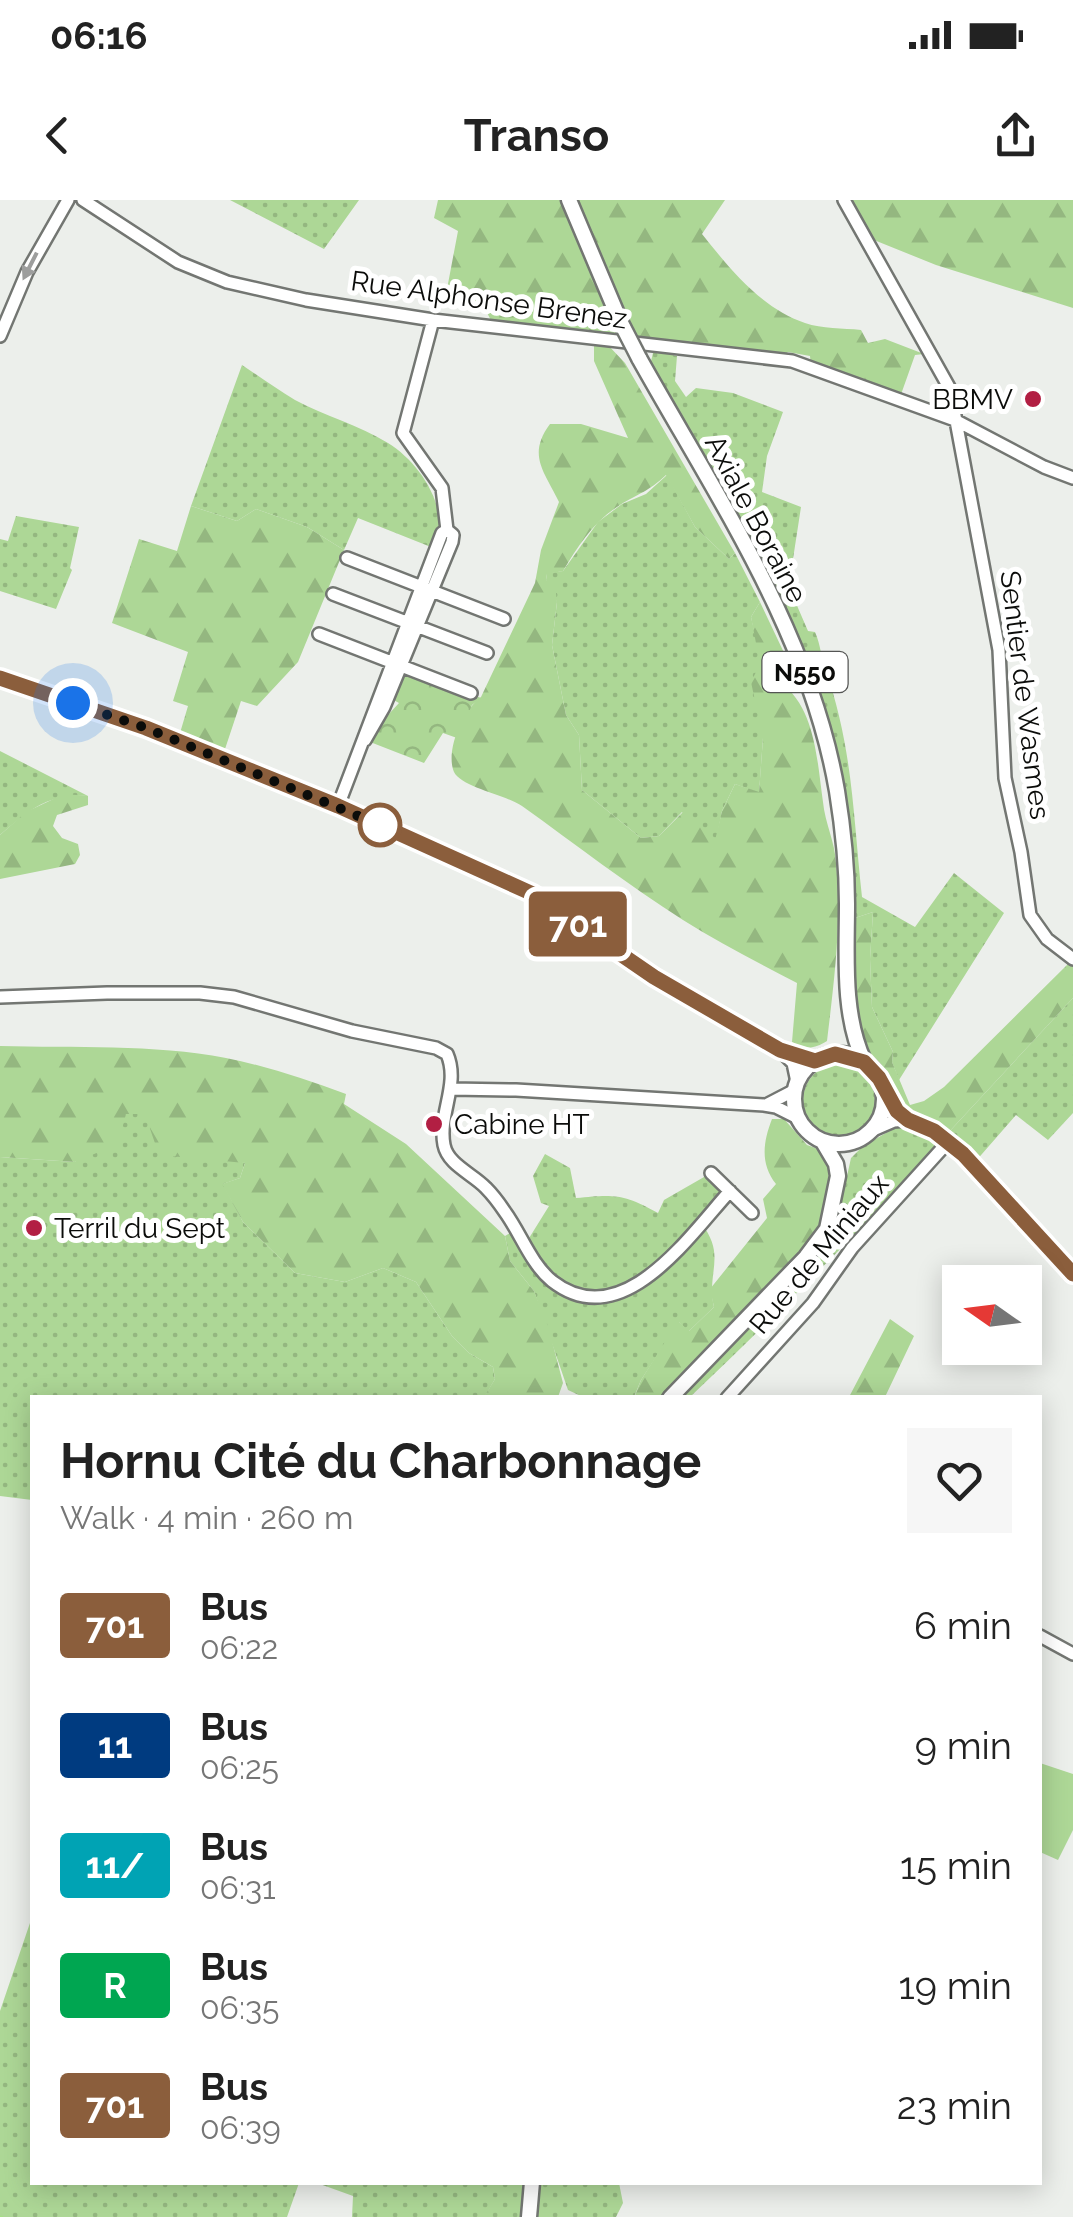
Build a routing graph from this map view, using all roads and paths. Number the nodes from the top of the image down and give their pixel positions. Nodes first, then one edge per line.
1 (68, 200) edge
2 (82, 200) edge
3 (569, 200) edge
4 (844, 200) edge
5 (433, 320) junction
6 (0, 336) edge
7 (955, 420) junction
8 (1073, 478) edge
9 (347, 558) dead end
10 (426, 589) junction
11 (333, 594) dead end
12 (504, 619) dead end
13 (412, 624) junction
14 (318, 634) dead end
15 (487, 653) dead end
16 (396, 664) junction
17 (0, 678) edge
18 (471, 693) dead end
19 (338, 806) junction
20 (1073, 959) edge
21 (0, 997) edge
22 (853, 1022) junction
23 (780, 1050) junction
24 (835, 1054) junction
25 (815, 1061) junction
26 (864, 1062) junction
27 (796, 1086) junction
28 (450, 1088) junction
29 (883, 1089) junction
30 (764, 1105) junction
31 (798, 1118) junction
32 (908, 1120) junction
33 (871, 1131) junction
34 (823, 1142) junction
35 (853, 1142) junction
36 (948, 1142) junction
37 (711, 1173) dead end
38 (838, 1176) junction
39 (730, 1191) junction
40 (752, 1212) dead end
41 (1073, 1274) edge
42 (673, 1395) edge
43 (730, 1395) edge
44 (1042, 1637) edge
45 (1073, 1654) edge
46 (532, 2185) edge
47 (529, 2217) edge

1 -> 6 street
2 - 5 street, Rue Alphonse Brenez
3 - 22 main road, Axiale Boraine / N550, bridge
4 - 7 street, Sentier de Wasmes
5 - 7 street, Rue Alphonse Brenez
5 - 10 street
7 - 8 street, Rue Alphonse Brenez
7 - 20 street, Sentier de Wasmes
9 - 10 street
10 - 12 street
10 - 13 street
11 - 13 street
13 - 15 street
13 - 16 street
14 - 16 street
16 - 18 street
16 - 19 street
17 - 19 street
19 - 23 street
21 - 28 street
22 - 24 main road
22 - 26 main road, Axiale Boraine
23 - 25 street
23 - 27 street
24 - 25 main road
24 - 26 main road
25 - 27 main road
26 - 29 main road
27 - 30 street
27 - 31 main road
28 - 30 street
28 - 39 street
29 - 32 street
29 - 33 main road
30 - 31 street
31 - 34 main road
32 - 33 street
32 - 36 street
33 - 35 main road
34 - 35 main road
34 - 38 main road
35 - 38 main road
36 - 41 street
36 - 43 street, Rue de Miniaux
37 - 39 street
38 - 42 main road
39 - 40 street
44 - 45 street
46 - 47 main road

